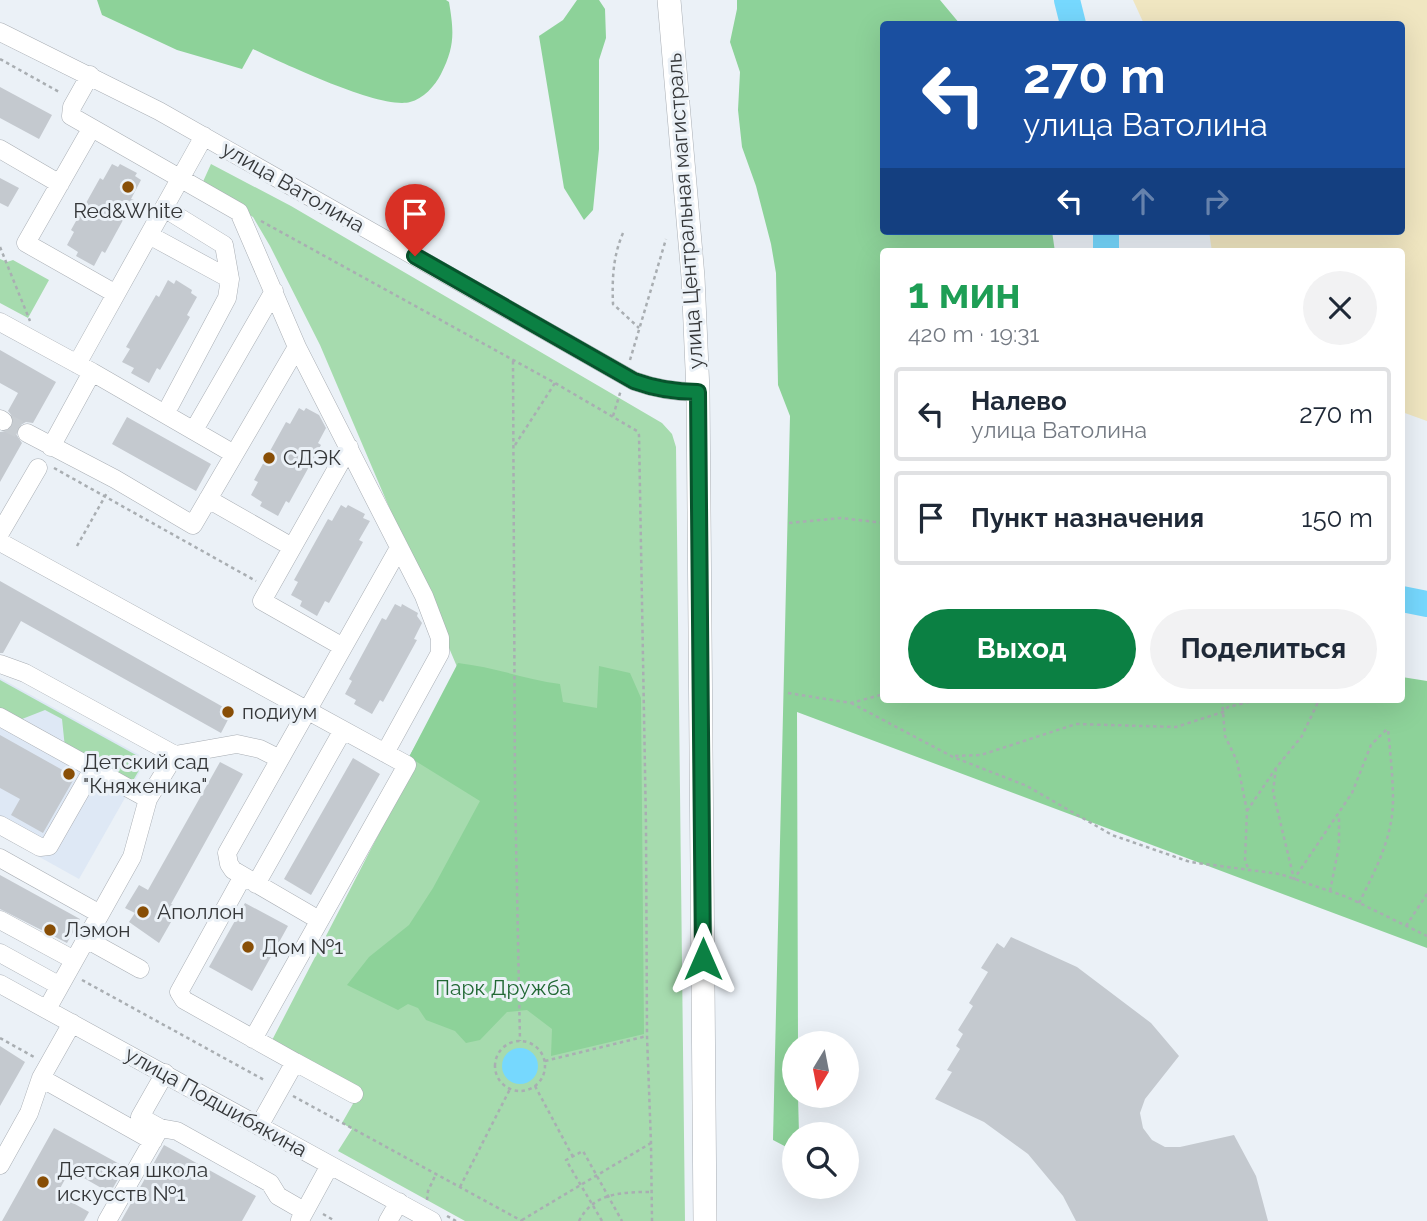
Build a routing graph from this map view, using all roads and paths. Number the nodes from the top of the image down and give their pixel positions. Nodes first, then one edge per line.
1 (669, 0) edge
2 (0, 32) edge
3 (90, 75) junction
4 (91, 129) junction
5 (204, 136) junction
6 (0, 149) edge
7 (181, 178) junction
8 (60, 184) junction
9 (164, 208) junction
10 (253, 217) dead end
11 (623, 233) dead end
12 (149, 235) junction
13 (666, 239) dead end
14 (0, 247) edge
15 (230, 279) junction
16 (274, 291) junction
17 (116, 294) junction
18 (0, 322) edge
19 (639, 328) junction
20 (39, 344) junction
21 (297, 347) junction
22 (513, 361) junction
23 (85, 368) junction
24 (625, 376) junction
25 (555, 383) junction
26 (698, 392) junction
27 (170, 405) dead end
28 (613, 416) junction
29 (194, 430) junction
30 (27, 433) tunnel mouth
31 (51, 447) junction
32 (349, 447) junction
33 (513, 447) junction
34 (234, 454) junction
35 (38, 468) dead end
36 (58, 470) dead end
37 (115, 479) junction
38 (105, 496) junction
39 (208, 499) junction
40 (789, 523) dead end
41 (880, 523) edge
42 (0, 533) edge
43 (0, 542) edge
44 (78, 545) dead end
45 (292, 547) junction
46 (399, 548) junction
47 (269, 589) junction
48 (343, 648) junction
49 (0, 664) edge
50 (788, 693) dead end
51 (880, 695) edge
52 (850, 703) junction
53 (1222, 703) edge
54 (1245, 703) edge
55 (1318, 703) edge
56 (307, 711) junction
57 (1223, 712) junction
58 (0, 717) edge
59 (343, 730) junction
60 (385, 753) junction
61 (175, 755) junction
62 (953, 757) junction
63 (279, 759) junction
64 (1276, 768) junction
65 (93, 769) junction
66 (148, 799) junction
67 (1247, 811) junction
68 (1339, 813) junction
69 (0, 825) edge
70 (0, 858) edge
71 (1249, 871) junction
72 (1294, 879) junction
73 (250, 880) junction
74 (1330, 891) junction
75 (1427, 894) edge
76 (1359, 904) junction
77 (100, 914) junction
78 (0, 920) edge
79 (320, 920) junction
80 (1406, 926) junction
81 (1427, 936) edge
82 (86, 939) junction
83 (0, 953) edge
84 (140, 969) dead end
85 (67, 973) junction
86 (0, 984) edge
87 (47, 1009) junction
88 (72, 1023) junction
89 (647, 1037) junction
90 (253, 1039) junction
91 (520, 1041) junction
92 (545, 1061) junction
93 (295, 1062) junction
94 (164, 1073) junction
95 (41, 1078) junction
96 (535, 1086) junction
97 (280, 1089) junction
98 (510, 1089) junction
99 (354, 1094) dead end
100 (140, 1117) junction
101 (122, 1123) junction
102 (259, 1126) junction
103 (156, 1134) junction
104 (652, 1143) junction
105 (573, 1157) junction
106 (0, 1165) edge
107 (330, 1165) junction
108 (436, 1174) junction
109 (596, 1176) junction
110 (581, 1185) junction
111 (460, 1187) junction
112 (652, 1192) junction
113 (607, 1196) junction
114 (399, 1202) junction
115 (592, 1204) junction
116 (434, 1213) edge
117 (302, 1216) edge
118 (107, 1221) edge
119 (388, 1221) edge
120 (456, 1221) edge
121 (521, 1221) edge
122 (579, 1221) edge
123 (602, 1221) edge
124 (622, 1221) edge
125 (652, 1221) edge
126 (705, 1221) edge

1 - 26 main road, улица Центральная магистраль
2 - 3 street, улица Ватолина
3 - 4 street
3 - 5 street, улица Ватолина
4 - 7 street
4 - 8 street
5 - 7 street
5 - 24 street, улица Ватолина
6 - 8 street
7 - 9 street
7 - 16 street
8 - 17 street
9 - 12 street
9 - 15 street
10 - 22 path
11 - 19 path
12 - 15 street
12 - 17 street
13 - 19 path
14 - 20 path
15 - 27 street
16 - 21 street
16 - 29 street
17 - 23 street
18 - 20 street
19 - 24 path
20 - 23 street
21 - 32 street
21 - 34 street
22 - 25 path
22 - 33 path
23 - 29 street
23 - 31 street
24 - 26 street, улица Ватолина
24 - 28 path
25 - 28 path
25 - 33 path
26 - 126 main road, улица Центральная магистраль
28 - 89 path
29 - 34 street
30 - 31 street
31 - 37 street
32 - 45 street
32 - 46 street
33 - 91 path
34 - 39 street
35 - 42 street
36 - 38 path
37 - 38 path
37 - 39 street
38 - 44 path
38 - 47 path
39 - 45 street
40 - 41 path
43 - 56 street
45 - 47 street
46 - 48 street
46 - 60 street
47 - 48 street
48 - 56 street
49 - 61 street
50 - 52 path
51 - 52 path
52 - 62 path
53 - 57 path
54 - 57 path
55 - 64 path
56 - 59 street
56 - 63 street
57 - 62 path
57 - 67 path
58 - 65 street
59 - 60 street
59 - 73 street
60 - 79 street
61 - 63 street
61 - 66 street
62 - 71 path
63 - 73 street
64 - 67 path
64 - 72 path
65 - 66 street
65 - 69 street
66 - 77 street
67 - 71 path
68 - 72 path
68 - 74 path
68 - 76 path
70 - 77 street
71 - 72 path
72 - 74 path
73 - 79 street
73 - 90 street
74 - 76 path
75 - 80 path
76 - 80 path
77 - 82 street
78 - 85 street
79 - 90 street
80 - 81 path
82 - 84 street
82 - 85 street
83 - 85 street
85 - 87 street
85 - 97 path
86 - 87 street, улица Подшибякина
87 - 88 street, улица Подшибякина
88 - 94 street, улица Подшибякина
88 - 95 street
89 - 92 path
89 - 104 path
90 - 93 street
91 - 92 path
91 - 98 path
92 - 96 path
93 - 97 street
93 - 99 street
94 - 100 street
94 - 102 street, улица Подшибякина
95 - 101 street
95 - 106 street
96 - 98 path
96 - 105 path
97 - 102 street
97 - 108 path
98 - 111 path
100 - 101 street
100 - 103 street
101 - 103 street
102 - 107 street, улица Подшибякина
103 - 117 street
103 - 118 street
104 - 109 path
104 - 112 path
105 - 109 path
105 - 110 path
107 - 114 street, улица Подшибякина
107 - 117 street
108 - 111 path
108 - 116 path
109 - 110 path
109 - 113 path
110 - 115 path
110 - 121 path
111 - 121 path
112 - 113 path
112 - 125 path
113 - 115 path
113 - 124 path
114 - 116 street, улица Подшибякина
114 - 119 street
115 - 122 path
115 - 123 path
116 - 120 path

